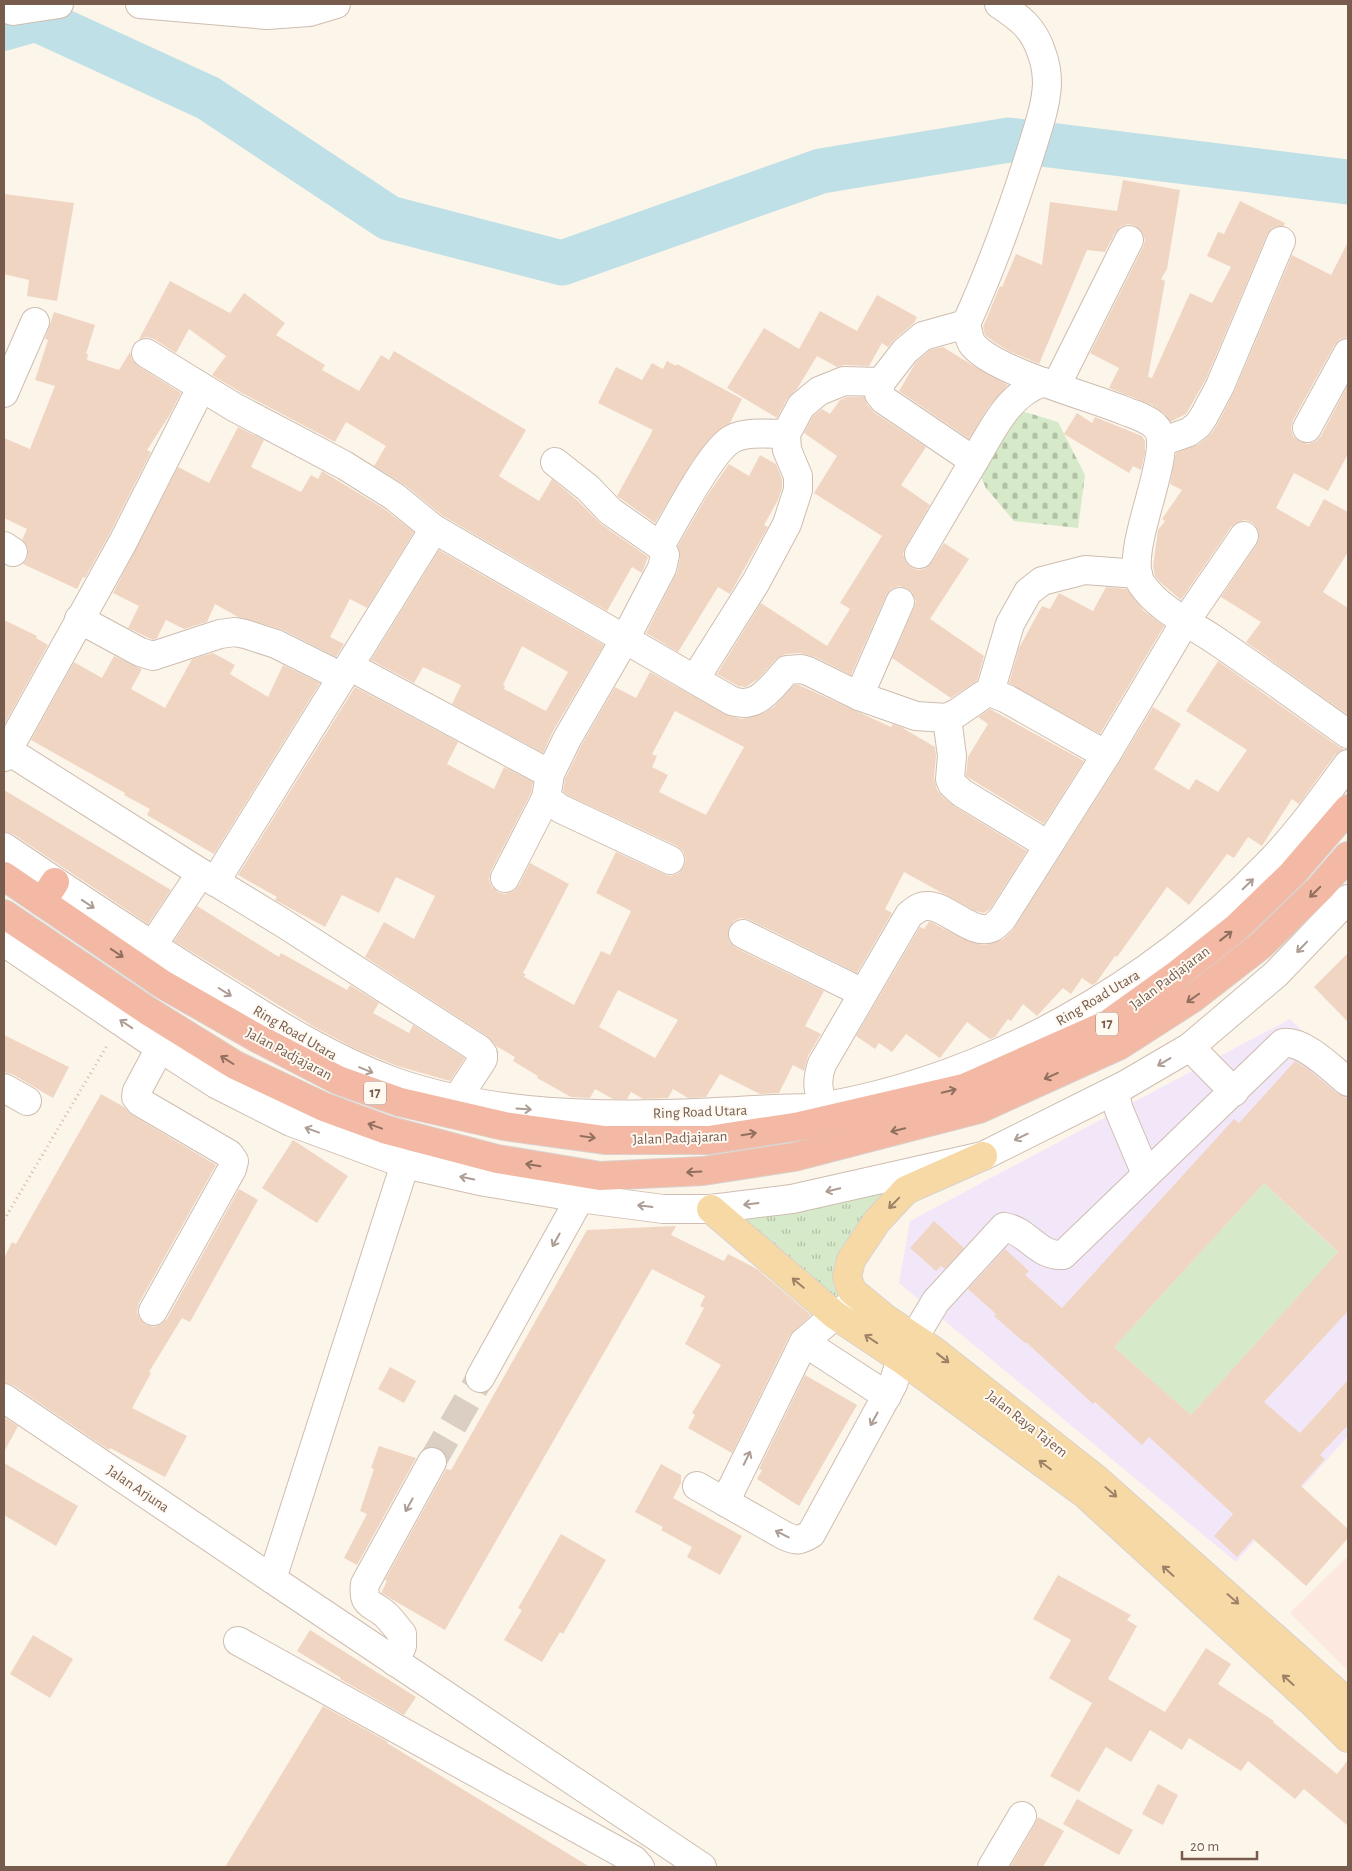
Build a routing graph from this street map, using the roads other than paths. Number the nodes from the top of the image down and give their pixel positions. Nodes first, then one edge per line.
1 (59, 4) edge
2 (140, 4) edge
3 (336, 4) edge
4 (999, 4) edge
5 (4, 8) edge
6 (1129, 240) dead end
7 (1281, 241) dead end
8 (35, 322) dead end
9 (966, 324) junction
10 (146, 353) dead end
11 (1348, 353) edge
12 (881, 382) junction
13 (1050, 384) junction
14 (201, 388) junction
15 (4, 393) edge
16 (1307, 428) dead end
17 (786, 434) junction
18 (1161, 442) junction
19 (974, 461) junction
20 (555, 462) dead end
21 (434, 528) junction
22 (1244, 536) dead end
23 (660, 546) junction
24 (919, 554) dead end
25 (1138, 574) junction
26 (900, 602) dead end
27 (79, 619) junction
28 (1185, 622) junction
29 (625, 638) junction
30 (346, 671) junction
31 (695, 679) junction
32 (990, 692) junction
33 (859, 696) junction
34 (947, 718) junction
35 (1348, 734) edge
36 (5, 752) edge
37 (1106, 755) junction
38 (1348, 764) edge
39 (548, 786) junction
40 (1348, 809) edge
41 (1048, 845) junction
42 (4, 848) edge
43 (1348, 856) edge
44 (670, 860) dead end
45 (4, 876) edge
46 (208, 877) junction
47 (505, 878) dead end
48 (48, 892) junction
49 (1348, 899) edge
50 (4, 914) edge
51 (743, 934) dead end
52 (4, 942) edge
53 (152, 946) junction
54 (863, 993) junction
55 (1190, 1046) junction
56 (160, 1048) junction
57 (1348, 1082) edge
58 (4, 1088) edge
59 (1114, 1091) junction
60 (1234, 1092) junction
61 (457, 1099) junction
62 (27, 1101) dead end
63 (823, 1106) junction
64 (983, 1156) junction
65 (405, 1164) junction
66 (1146, 1174) junction
67 (580, 1198) junction
68 (711, 1209) junction
69 (860, 1299) junction
70 (153, 1311) dead end
71 (835, 1315) junction
72 (804, 1342) junction
73 (907, 1348) junction
74 (480, 1378) tunnel mouth
75 (887, 1396) junction
76 (4, 1398) edge
77 (432, 1462) tunnel mouth
78 (697, 1486) dead end
79 (725, 1502) junction
80 (272, 1580) junction
81 (238, 1641) dead end
82 (394, 1662) junction
83 (1318, 1691) junction
84 (1348, 1703) edge
85 (1348, 1738) edge
86 (1022, 1816) dead end
87 (640, 1867) edge
88 (702, 1867) edge
89 (992, 1867) edge

1 - 5 street
2 - 3 street
4 - 9 street
6 - 13 street
7 - 18 street
8 - 15 street
9 - 12 street
9 - 13 street
10 - 14 street
11 - 16 street
12 - 17 street
12 - 19 street
13 - 18 street
13 - 19 street
14 - 21 street
14 - 27 street
17 - 23 street
17 - 31 street
18 - 25 street
19 - 24 street
20 - 23 street
21 - 29 street
21 - 30 street
22 - 28 street
23 - 29 street
25 - 28 street
25 - 32 street
26 - 33 street
27 - 30 street
27 - 36 street
28 - 35 street
28 - 37 street
29 - 31 street
29 - 39 street
30 - 39 street
30 - 46 street
31 - 33 street
32 - 34 street
32 - 37 street
33 - 34 street
34 - 41 street
36 - 46 street
37 - 41 street
63 -> 38 street, Ring Road Utara
39 - 44 street
39 - 47 street
48 -> 40 highway, Jalan Padjajaran / 17
41 - 54 street
42 - 48 street, Ring Road Utara
43 -> 50 highway, Jalan Padjajaran / 17
45 - 48 highway, Jalan Padjajaran / 17
46 - 53 street
46 - 61 street
48 -> 53 street, Ring Road Utara
49 -> 55 street
51 - 54 street
56 -> 52 street
53 -> 61 street, Ring Road Utara
54 - 63 street
55 -> 59 street
55 - 60 street
65 -> 56 street
56 - 70 street
57 - 60 street
58 - 62 street
59 -> 64 street
59 - 66 street
60 - 66 street
61 -> 63 street, Ring Road Utara
64 -> 68 street
64 -> 69 main road, Jalan Raya Tajem
67 -> 65 street
65 - 80 street
66 - 73 street
68 -> 67 street
67 -> 74 street
71 -> 68 main road, Jalan Raya Tajem
69 - 71 street
69 - 73 main road, Jalan Raya Tajem
71 - 72 street
73 -> 71 main road, Jalan Raya Tajem
72 - 75 street
79 -> 72 street
73 - 75 street
73 - 83 main road, Jalan Raya Tajem
75 -> 79 street
76 - 80 street, Jalan Arjuna
77 -> 82 street
78 - 79 street
80 - 82 street, Jalan Arjuna
81 - 87 street
82 - 88 street, Jalan Arjuna
83 - 84 main road, Jalan Raya Tajem
83 - 85 main road, Jalan Raya Tajem
86 - 89 street

